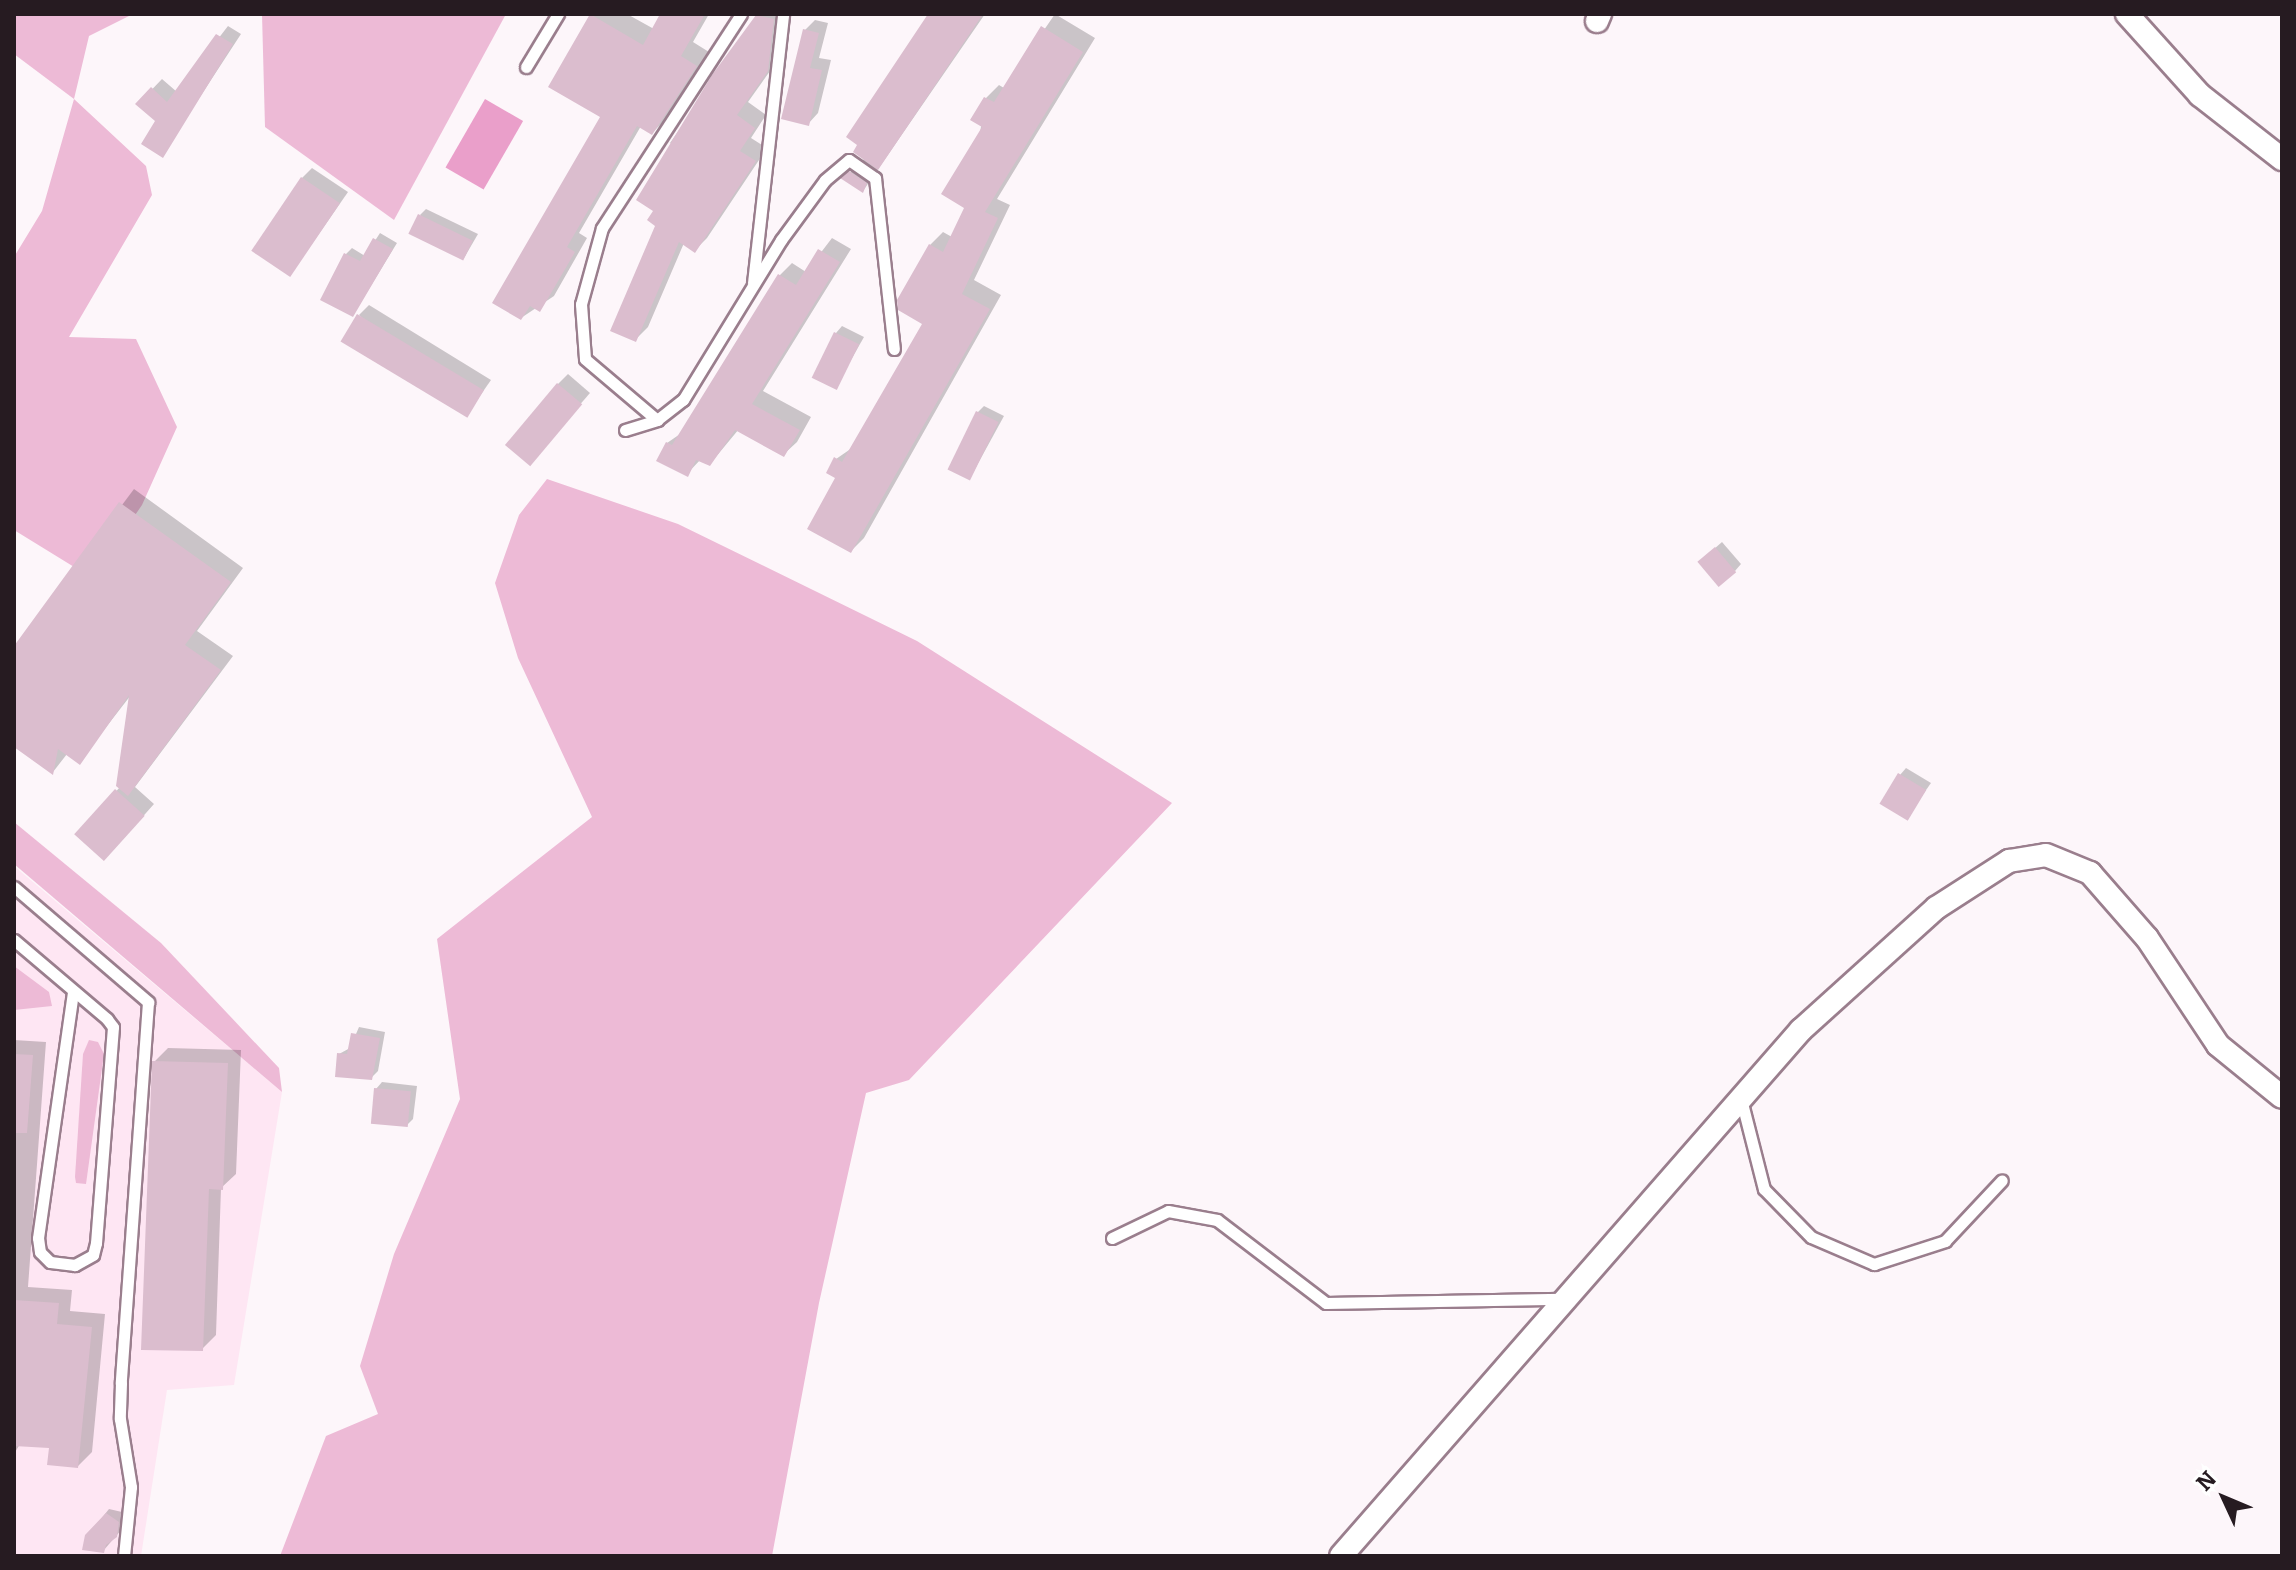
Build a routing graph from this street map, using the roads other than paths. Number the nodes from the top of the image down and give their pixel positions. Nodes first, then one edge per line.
1 (558, 14) edge
2 (741, 14) edge
3 (783, 14) edge
4 (2127, 14) edge
5 (526, 67) dead end
6 (2282, 159) edge
7 (752, 287) junction
8 (894, 349) dead end
9 (657, 420) junction
10 (625, 430) dead end
11 (14, 887) edge
12 (14, 940) edge
13 (73, 991) junction
14 (2282, 1097) edge
15 (1741, 1098) junction
16 (2002, 1180) dead end
17 (1112, 1238) dead end
18 (1564, 1299) junction
19 (124, 1556) edge
20 (1341, 1556) edge

1 - 5 lane
2 - 9 lane
3 - 7 lane
4 - 6 street
7 - 8 lane
7 - 9 lane
9 - 10 lane
11 - 19 lane
12 - 13 lane
13 - 13 lane
14 - 15 street
15 - 16 lane
15 - 18 street
17 - 18 lane
18 - 20 street

